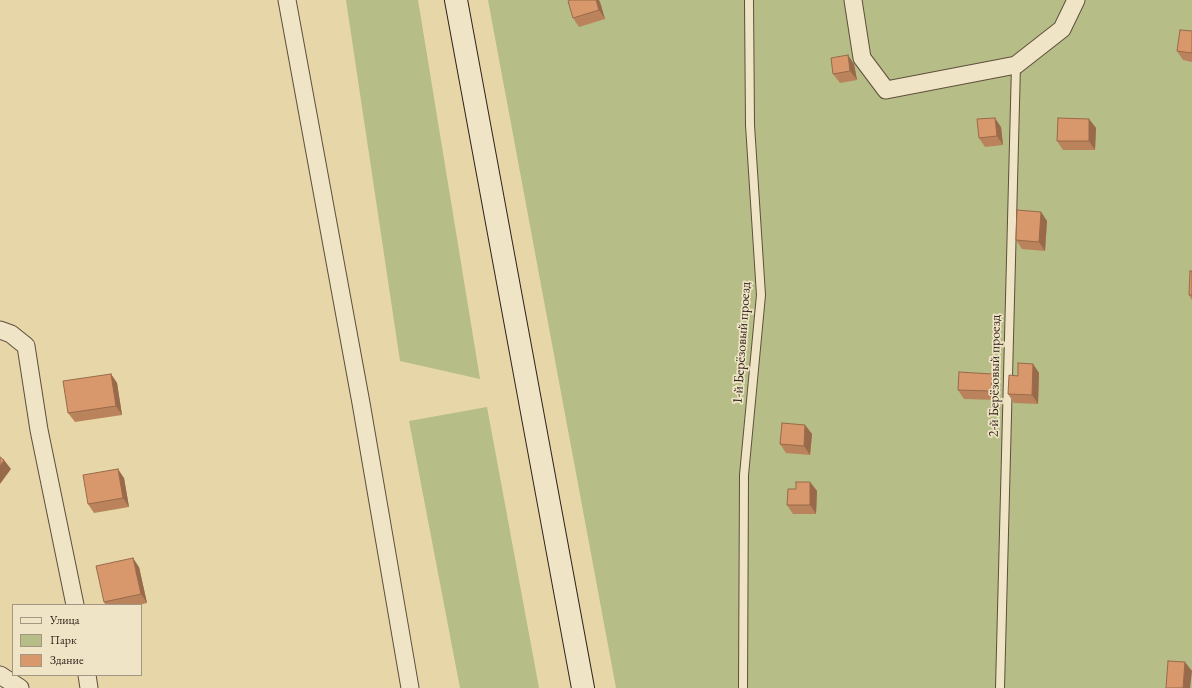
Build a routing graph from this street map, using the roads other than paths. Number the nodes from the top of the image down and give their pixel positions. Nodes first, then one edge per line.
1 (287, 0) edge
2 (456, 0) edge
3 (749, 0) edge
4 (853, 0) edge
5 (1076, 0) edge
6 (1016, 65) junction
7 (0, 330) edge
8 (75, 604) edge
9 (0, 675) edge
10 (88, 676) edge
11 (20, 688) edge
12 (89, 688) edge
13 (410, 688) edge
14 (583, 688) edge
15 (743, 688) edge
16 (1000, 688) edge

1 - 13 street
2 - 14 main road
3 - 15 lane, 1-й Берёзовый проезд
4 - 6 street
5 - 6 street
6 - 16 lane, 2-й Берёзовый проезд
7 - 8 street
9 - 11 street
10 - 12 street

